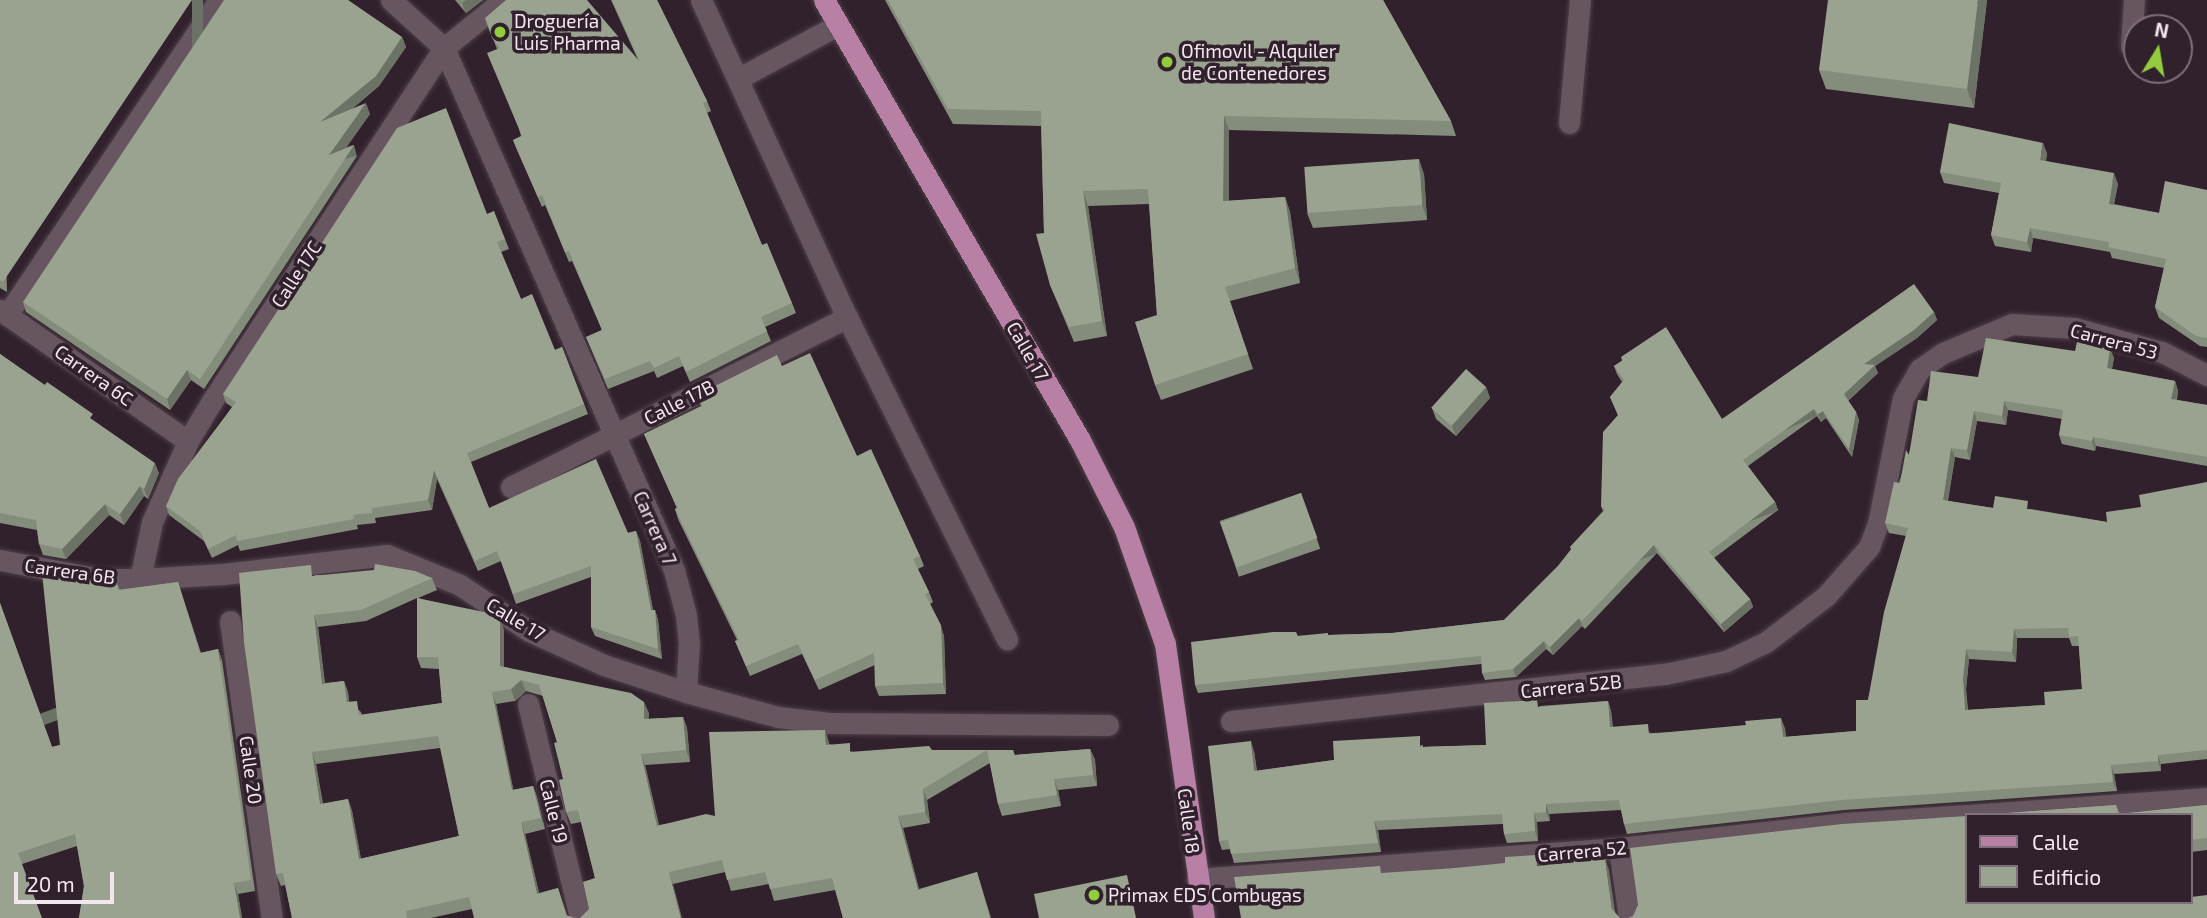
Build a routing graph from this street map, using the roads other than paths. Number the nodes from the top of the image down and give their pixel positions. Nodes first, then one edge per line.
1 (219, 0) edge
2 (391, 0) edge
3 (503, 0) edge
4 (701, 0) edge
5 (824, 0) edge
6 (1580, 0) edge
7 (838, 25) junction
8 (444, 48) junction
9 (739, 78) junction
10 (1569, 123) dead end
11 (4, 313) edge
12 (847, 317) junction
13 (2207, 375) edge
14 (614, 436) junction
15 (188, 441) junction
16 (511, 487) dead end
17 (1869, 547) joint
18 (0, 560) edge
19 (140, 579) junction
20 (230, 621) dead end
21 (1007, 640) dead end
22 (686, 692) junction
23 (528, 704) dead end
24 (1231, 721) dead end
25 (1176, 724) joint
26 (1108, 725) dead end
27 (2207, 798) edge
28 (1996, 813) edge
29 (1966, 815) edge
30 (1619, 848) junction
31 (1197, 879) junction
32 (272, 918) edge
33 (580, 918) edge
34 (1204, 918) edge
35 (1629, 918) edge

1 - 11 street
2 - 8 street, Carrera 7
3 - 8 street, Calle 17C
4 - 9 street
5 - 7 main road, Calle 17
6 - 10 street
7 - 9 street
7 - 25 main road, Calle 17
8 - 14 street, Carrera 7
8 - 15 street, Calle 17C
9 - 12 street
11 - 15 street, Carrera 6C
12 - 14 street, Calle 17B
12 - 21 street
13 - 17 street, Carrera 53
14 - 16 street, Calle 17B
14 - 22 street, Carrera 7
15 - 19 street, Calle 17C
17 - 24 street, Carrera 52B
18 - 19 street, Carrera 6B
19 - 22 street, Calle 17
20 - 32 street, Calle 20
22 - 26 street
23 - 33 street, Calle 19
25 - 31 main road, Calle 18
27 - 28 street, Carrera 52
29 - 30 street, Carrera 52
30 - 31 street, Carrera 52
30 - 35 street
31 - 34 main road, Calle 18

